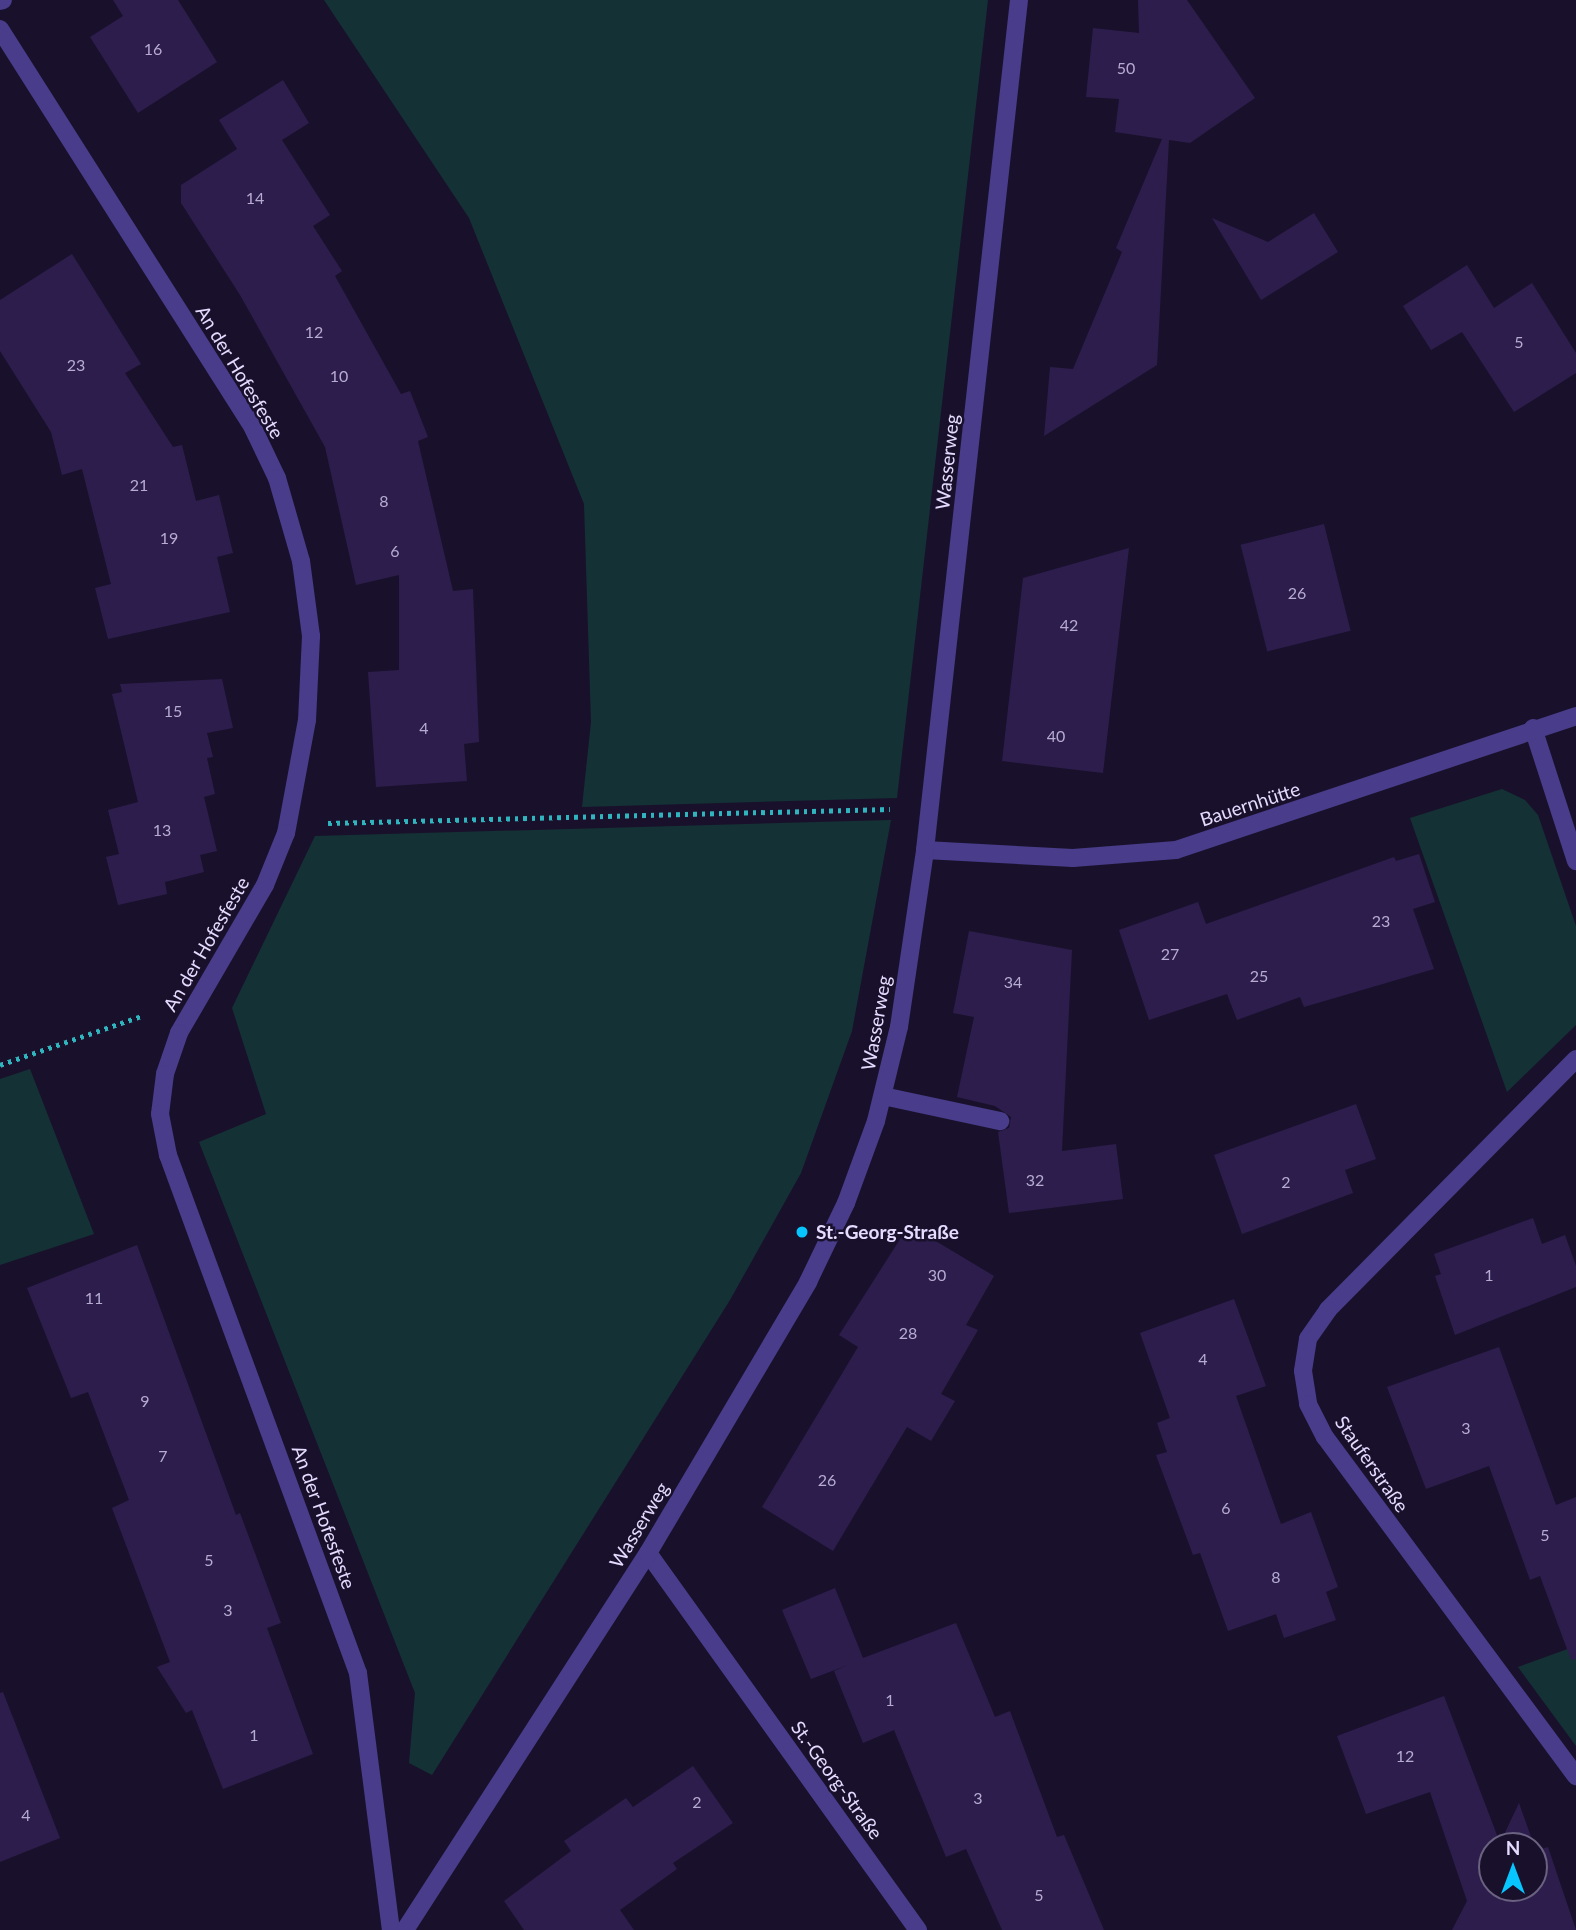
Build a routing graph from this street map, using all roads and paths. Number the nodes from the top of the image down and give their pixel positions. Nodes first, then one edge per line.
1 (1019, 0) edge
2 (0, 29) edge
3 (1576, 716) edge
4 (1533, 729) junction
5 (929, 808) junction
6 (288, 824) junction
7 (925, 850) junction
8 (1576, 861) edge
9 (198, 996) junction
10 (1576, 1059) edge
11 (0, 1065) edge
12 (883, 1096) junction
13 (1000, 1121) dead end
14 (648, 1553) junction
15 (1576, 1776) edge
16 (391, 1930) edge
17 (405, 1930) edge
18 (918, 1930) edge

1 - 5 street, Wasserweg
2 - 6 street, An der Hofesfeste
3 - 4 street, Bauernhütte
4 - 7 street, Bauernhütte
4 - 8 street
5 - 6 path
5 - 7 street, Wasserweg
6 - 9 street, An der Hofesfeste
7 - 12 street, Wasserweg
9 - 11 path
9 - 16 street, An der Hofesfeste
10 - 15 street, Stauferstraße
12 - 13 street
12 - 14 street, Wasserweg
14 - 17 street, Wasserweg
14 - 18 street, St.-Georg-Straße

